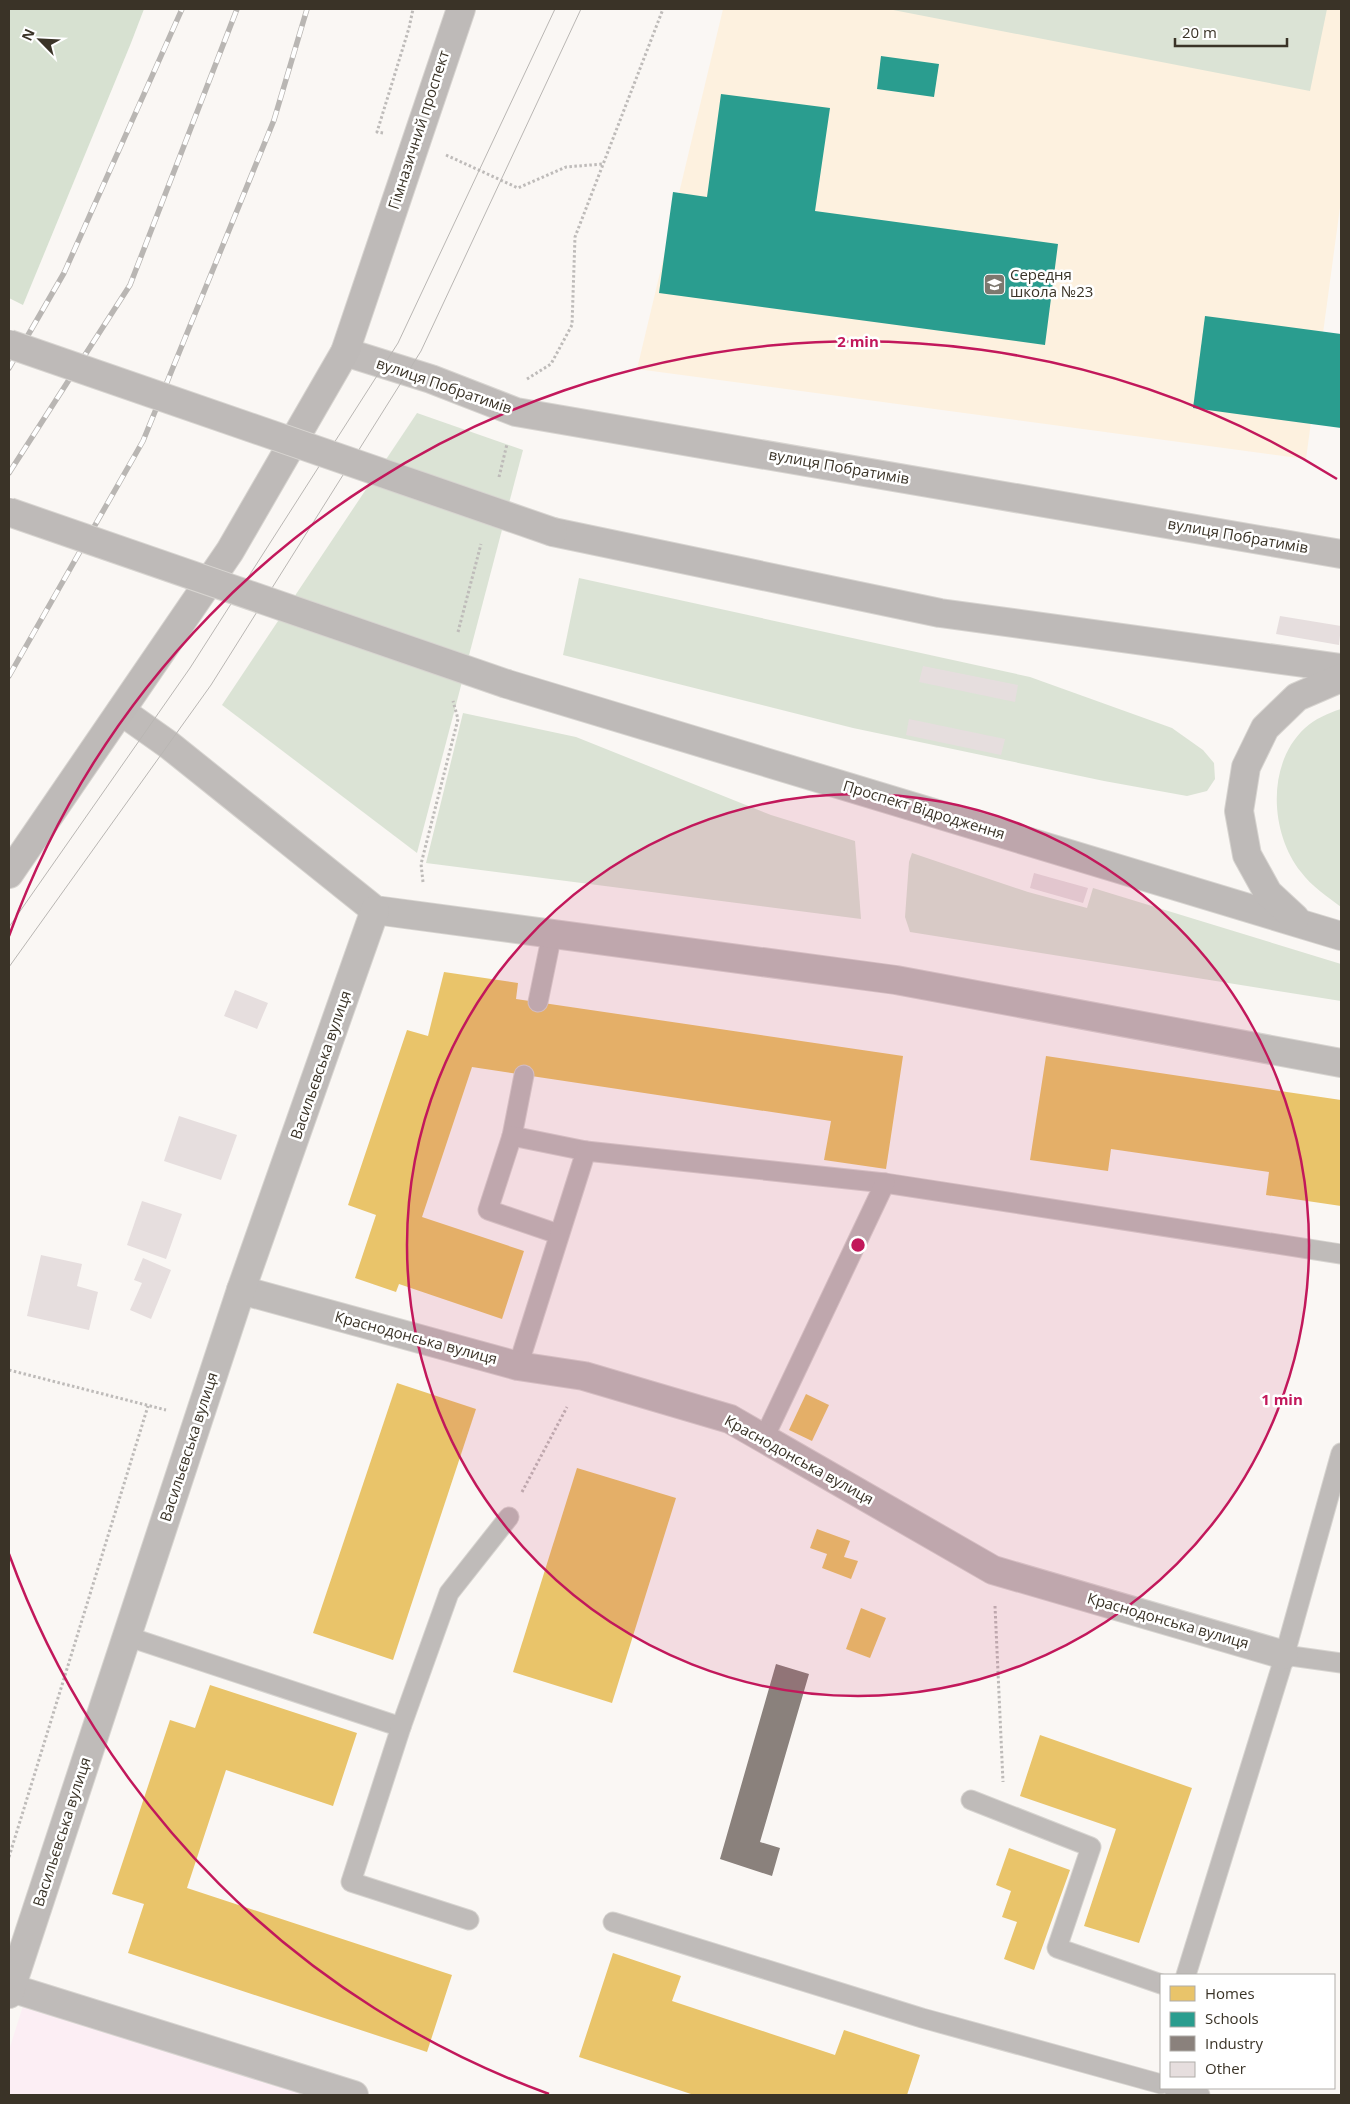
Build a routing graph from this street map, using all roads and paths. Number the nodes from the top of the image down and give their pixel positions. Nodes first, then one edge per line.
1 (663, 9) edge
2 (456, 15) edge
3 (9, 344) edge
4 (345, 352) junction
5 (516, 412) junction
6 (496, 487) dead end
7 (9, 512) edge
8 (481, 543) dead end
9 (1341, 554) edge
10 (457, 637) dead end
11 (1341, 668) edge
12 (1341, 678) edge
13 (451, 692) dead end
14 (120, 711) junction
15 (9, 874) edge
16 (375, 910) junction
17 (428, 917) junction
18 (1301, 923) junction
19 (552, 934) junction
20 (1341, 936) edge
21 (538, 1002) dead end
22 (1341, 1064) edge
23 (524, 1075) dead end
24 (512, 1136) junction
25 (586, 1151) junction
26 (885, 1183) junction
27 (558, 1234) junction
28 (1341, 1254) edge
29 (241, 1290) junction
30 (518, 1366) junction
31 (9, 1370) edge
32 (584, 1376) junction
33 (148, 1406) junction
34 (198, 1418) junction
35 (764, 1438) junction
36 (1341, 1452) edge
37 (509, 1517) joint
38 (993, 1570) junction
39 (126, 1636) junction
40 (1284, 1655) junction
41 (1341, 1663) edge
42 (401, 1727) junction
43 (970, 1800) dead end
44 (1005, 1814) junction
45 (9, 1856) edge
46 (469, 1920) dead end
47 (613, 1922) dead end
48 (1186, 1974) edge
49 (1160, 1984) edge
50 (10, 1991) edge
51 (1160, 2084) edge
52 (1177, 2089) edge
53 (354, 2095) edge
54 (1200, 2095) edge

1 - 5 path
2 - 4 main road, Гімназичний проспект
3 - 11 main road, bridge
4 - 5 street, вулиця Побратимів
4 - 14 main road, Гімназичний проспект
5 - 6 path
5 - 9 street, вулиця Побратимів
7 - 18 main road, Проспект Відродження, bridge
8 - 10 path
12 - 18 main road
13 - 17 path
14 - 15 main road, Гімназичний проспект
14 - 16 street
16 - 17 street
16 - 29 street, Васильєвська вулиця
17 - 19 street
18 - 20 main road, Проспект Відродження
19 - 21 lane
19 - 22 street
23 - 24 lane
24 - 25 lane
24 - 27 lane
25 - 26 lane
25 - 27 lane
26 - 28 lane
26 - 35 lane
27 - 30 lane
29 - 30 street, Краснодонська вулиця
29 - 34 street, Васильєвська вулиця
30 - 32 street, Краснодонська вулиця
31 - 33 path
32 - 35 street, Краснодонська вулиця
32 - 37 path
33 - 34 path
33 - 45 path
34 - 39 street, Васильєвська вулиця
35 - 38 street, Краснодонська вулиця
36 - 40 lane
37 - 42 lane
38 - 40 street, Краснодонська вулиця
38 - 44 path
39 - 42 lane
39 - 50 street, Васильєвська вулиця
40 - 41 lane
40 - 48 lane
42 - 46 lane
43 - 44 lane
44 - 49 lane
47 - 51 lane
50 - 53 street, Васильєвська вулиця
52 - 54 lane

